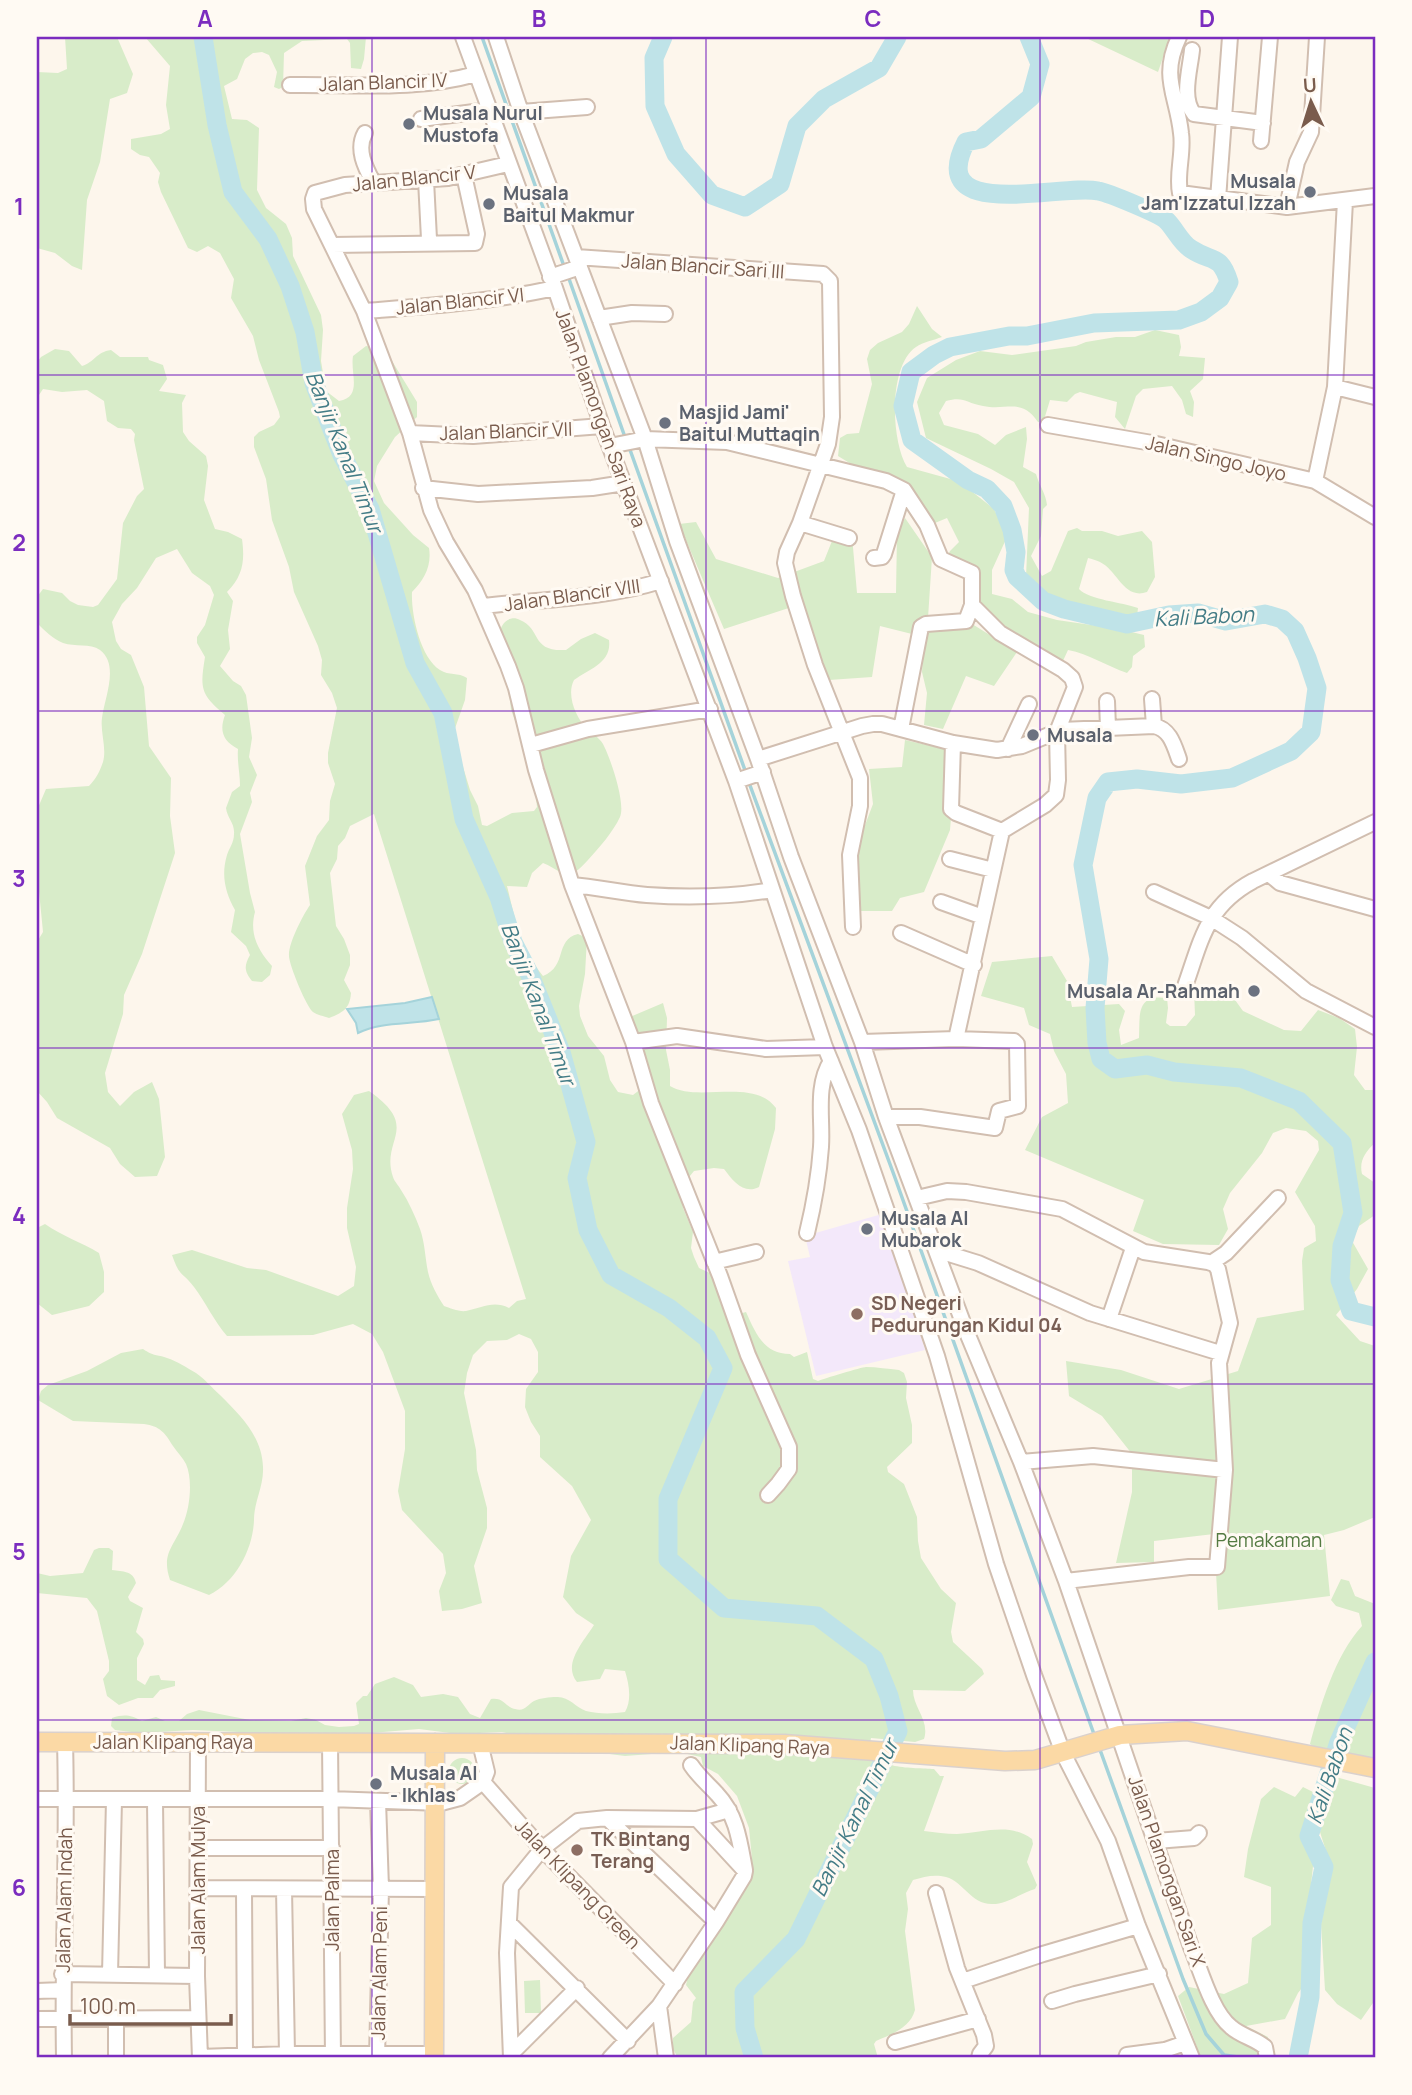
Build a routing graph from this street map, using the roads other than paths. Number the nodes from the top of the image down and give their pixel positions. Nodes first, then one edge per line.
1 (463, 37) edge
2 (496, 37) edge
3 (1178, 37) edge
4 (1230, 37) edge
5 (1270, 37) edge
6 (1317, 37) edge
7 (1192, 50) dead end
8 (476, 74) junction
9 (290, 85) dead end
10 (587, 107) dead end
11 (489, 110) junction
12 (522, 112) junction
13 (1223, 118) junction
14 (421, 119) dead end
15 (1263, 123) junction
16 (365, 133) dead end
17 (1261, 141) dead end
18 (508, 164) junction
19 (464, 175) junction
20 (426, 180) junction
21 (373, 183) junction
22 (1375, 196) edge
23 (1218, 199) junction
24 (1345, 201) junction
25 (1293, 207) junction
26 (427, 242) junction
27 (332, 245) junction
28 (576, 265) junction
29 (554, 280) junction
30 (365, 311) junction
31 (665, 314) dead end
32 (599, 318) junction
33 (1335, 387) junction
34 (1375, 397) edge
35 (1048, 425) dead end
36 (602, 426) junction
37 (410, 433) junction
38 (640, 439) junction
39 (613, 445) junction
40 (821, 467) junction
41 (1315, 481) junction
42 (624, 483) junction
43 (423, 488) junction
44 (904, 490) junction
45 (1375, 517) edge
46 (800, 523) junction
47 (849, 538) dead end
48 (874, 558) dead end
49 (661, 581) junction
50 (972, 605) junction
51 (483, 607) junction
52 (1152, 699) dead end
53 (1107, 701) dead end
54 (1029, 704) dead end
55 (710, 709) junction
56 (1154, 726) junction
57 (1108, 728) junction
58 (901, 729) junction
59 (1057, 732) junction
60 (841, 733) junction
61 (953, 743) junction
62 (531, 745) junction
63 (1008, 749) junction
64 (1179, 759) dead end
65 (750, 774) junction
66 (1375, 822) edge
67 (1002, 831) junction
68 (950, 859) dead end
69 (993, 870) junction
70 (1269, 874) junction
71 (572, 885) junction
72 (772, 890) junction
73 (1154, 892) dead end
74 (940, 902) dead end
75 (1375, 909) edge
76 (984, 917) junction
77 (1211, 918) junction
78 (853, 927) dead end
79 (901, 933) dead end
80 (974, 965) junction
81 (1184, 989) dead end
82 (1375, 1027) edge
83 (956, 1039) junction
84 (633, 1042) junction
85 (862, 1042) junction
86 (825, 1047) junction
87 (831, 1062) junction
88 (886, 1116) junction
89 (917, 1198) junction
90 (1278, 1198) dead end
91 (807, 1233) dead end
92 (1133, 1248) junction
93 (936, 1250) junction
94 (756, 1252) dead end
95 (715, 1262) junction
96 (1211, 1263) junction
97 (1109, 1319) junction
98 (1220, 1353) junction
99 (1021, 1462) junction
100 (1225, 1470) junction
101 (768, 1494) dead end
102 (1066, 1581) junction
103 (1115, 1737) junction
104 (37, 1742) edge
105 (65, 1742) junction
106 (330, 1742) junction
107 (198, 1743) junction
108 (435, 1743) junction
109 (480, 1743) junction
110 (1069, 1751) junction
111 (691, 1765) dead end
112 (1375, 1768) edge
113 (483, 1782) junction
114 (67, 1798) junction
115 (37, 1799) edge
116 (330, 1799) junction
117 (114, 1800) junction
118 (198, 1800) junction
119 (155, 1801) junction
120 (379, 1801) junction
121 (436, 1803) junction
122 (729, 1810) junction
123 (607, 1818) junction
124 (697, 1819) junction
125 (1199, 1833) dead end
126 (1156, 1841) junction
127 (198, 1848) junction
128 (332, 1848) junction
129 (542, 1849) junction
130 (745, 1872) junction
131 (198, 1888) junction
132 (381, 1888) junction
133 (284, 1889) junction
134 (436, 1889) junction
135 (244, 1890) junction
136 (332, 1890) junction
137 (936, 1893) dead end
138 (509, 1923) junction
139 (716, 1923) junction
140 (1138, 1926) junction
141 (62, 1974) junction
142 (110, 1974) junction
143 (157, 1975) junction
144 (1159, 1975) junction
145 (197, 1976) junction
146 (963, 1981) junction
147 (675, 1984) junction
148 (577, 1989) junction
149 (63, 1990) junction
150 (37, 1991) edge
151 (1052, 2001) dead end
152 (659, 2006) junction
153 (116, 2018) junction
154 (198, 2018) junction
155 (37, 2019) edge
156 (64, 2019) junction
157 (978, 2019) junction
158 (628, 2041) junction
159 (895, 2042) dead end
160 (1185, 2043) junction
161 (287, 2054) junction
162 (245, 2056) junction
163 (333, 2056) edge
164 (434, 2056) edge
165 (511, 2056) edge
166 (377, 2057) edge
167 (1267, 2057) edge
168 (64, 2058) edge
169 (117, 2058) edge
170 (200, 2058) edge
171 (610, 2058) edge
172 (666, 2058) edge
173 (979, 2058) edge
174 (1126, 2058) edge
175 (1192, 2058) edge

1 - 8 street, Jalan Plamongan Sari Raya
2 - 12 street
3 - 23 street
4 - 13 street
5 - 15 street
6 - 25 street
7 - 13 street
8 - 9 street, Jalan Blancir IV
8 - 11 street, Jalan Plamongan Sari Raya
10 - 12 street
11 - 14 street
11 - 18 street, Jalan Plamongan Sari Raya
12 - 28 street
13 - 15 street
13 - 23 street
15 - 17 street
16 - 21 street
18 - 19 street, Jalan Blancir V
18 - 29 street, Jalan Plamongan Sari Raya
19 - 20 street, Jalan Blancir V
19 - 26 street
20 - 21 street, Jalan Blancir V
20 - 26 street
21 - 27 street, Jalan Blancir V
22 - 24 street
23 - 25 street
24 - 25 street
24 - 33 street
26 - 27 street
27 - 30 street
28 - 29 street, Jalan Blancir VI
28 - 32 street
28 - 40 street, Jalan Blancir Sari III
29 - 30 street, Jalan Blancir VI
29 - 36 street, Jalan Plamongan Sari Raya
30 - 37 street
31 - 32 street
32 - 38 street
33 - 34 street
33 - 41 street
35 - 41 street, Jalan Singo Joyo
36 - 37 street, Jalan Blancir VII
36 - 39 street, Jalan Plamongan Sari Raya
37 - 43 street
38 - 39 street
38 - 40 street
38 - 65 street
39 - 42 street, Jalan Plamongan Sari Raya
40 - 44 street
40 - 46 street
41 - 45 street, Jalan Singo Joyo
42 - 43 street
42 - 49 street, Jalan Plamongan Sari Raya
43 - 51 street
44 - 48 street
44 - 50 street
46 - 47 street
46 - 60 street
49 - 51 street, Jalan Blancir VIII
49 - 55 street, Jalan Plamongan Sari Raya
50 - 58 street
50 - 59 street
51 - 62 street
52 - 56 street
53 - 57 street
54 - 63 street
55 - 62 street
55 - 65 street, Jalan Plamongan Sari Raya
56 - 57 street
56 - 64 street
57 - 59 street
58 - 60 street
58 - 61 street
59 - 63 street
59 - 67 street
60 - 65 street
60 - 78 street
61 - 63 street
61 - 67 street
62 - 71 street
65 - 72 street, Jalan Plamongan Sari Raya
65 - 85 street, Jalan Plamongan Sari X
66 - 70 street
67 - 69 street
68 - 69 street
69 - 76 street
70 - 75 street
70 - 77 street
71 - 72 street
71 - 84 street
72 - 86 street, Jalan Plamongan Sari Raya
73 - 77 street
74 - 76 street
76 - 80 street
77 - 81 street
77 - 82 street
79 - 80 street
80 - 83 street
83 - 85 street
83 - 88 street
84 - 86 street
84 - 95 street
85 - 88 street, Jalan Plamongan Sari X
86 - 87 street, Jalan Plamongan Sari Raya
87 - 91 street
87 - 110 street, Jalan Plamongan Sari Raya
88 - 89 street, Jalan Plamongan Sari X
89 - 92 street
89 - 93 street, Jalan Plamongan Sari X
90 - 96 street
92 - 96 street
92 - 97 street
93 - 97 street
93 - 99 street, Jalan Plamongan Sari X
94 - 95 street
95 - 101 street
96 - 98 street
97 - 98 street
98 - 100 street
99 - 100 street
99 - 102 street, Jalan Plamongan Sari X
100 - 102 street
102 - 103 street, Jalan Plamongan Sari X
103 - 110 main road, Jalan Klipang Raya
103 - 112 main road, Jalan Klipang Raya
103 - 126 street, Jalan Plamongan Sari X
104 - 105 main road, Jalan Klipang Raya
105 - 107 main road, Jalan Klipang Raya
105 - 114 street, Jalan Alam Indah
106 - 107 main road, Jalan Klipang Raya
106 - 108 main road, Jalan Klipang Raya
106 - 116 street, Jalan Palma
107 - 118 street, Jalan Alam Mulya
108 - 109 main road, Jalan Klipang Raya
108 - 121 main road
109 - 110 main road, Jalan Klipang Raya
109 - 113 street
110 - 140 street, Jalan Plamongan Sari Raya
111 - 122 street
113 - 121 street
113 - 129 street, Jalan Klipang Green
114 - 115 street
114 - 117 street
114 - 141 street, Jalan Alam Indah
116 - 118 street
116 - 120 street
116 - 128 street, Jalan Palma
117 - 119 street
117 - 142 street
118 - 119 street
118 - 127 street, Jalan Alam Mulya
119 - 143 street
120 - 121 street
120 - 132 street, Jalan Alam Peni
121 - 134 main road
122 - 124 street
122 - 130 street
123 - 124 street
123 - 129 street
123 - 139 street
124 - 130 street
125 - 126 street
126 - 167 street, Jalan Plamongan Sari X
127 - 128 street
127 - 131 street, Jalan Alam Mulya
128 - 136 street, Jalan Palma
129 - 138 street
129 - 147 street, Jalan Klipang Green
130 - 139 street
131 - 135 street
131 - 145 street, Jalan Alam Mulya
132 - 134 street
132 - 136 street
132 - 166 street, Jalan Alam Peni
133 - 135 street
133 - 136 street
133 - 161 street
134 - 164 main road
135 - 162 street
136 - 163 street, Jalan Palma
137 - 146 street
138 - 148 street
138 - 165 street
139 - 147 street
140 - 144 street, Jalan Plamongan Sari Raya
140 - 146 street
141 - 142 street
141 - 149 street, Jalan Alam Indah
142 - 143 street
143 - 145 street
144 - 151 street
144 - 160 street, Jalan Plamongan Sari Raya
145 - 154 street, Jalan Alam Mulya
146 - 157 street
147 - 152 street
148 - 158 street
148 - 165 street
149 - 150 street
149 - 156 street, Jalan Alam Indah
152 - 158 street
152 - 172 street
153 - 154 street
153 - 156 street
153 - 169 street
154 - 170 street, Jalan Alam Mulya
155 - 156 street
156 - 168 street, Jalan Alam Indah
157 - 159 street
157 - 173 street
158 - 171 street
160 - 174 street
160 - 175 street, Jalan Plamongan Sari Raya
161 - 162 street
161 - 163 street
162 - 170 street
163 - 166 street
164 - 166 street

